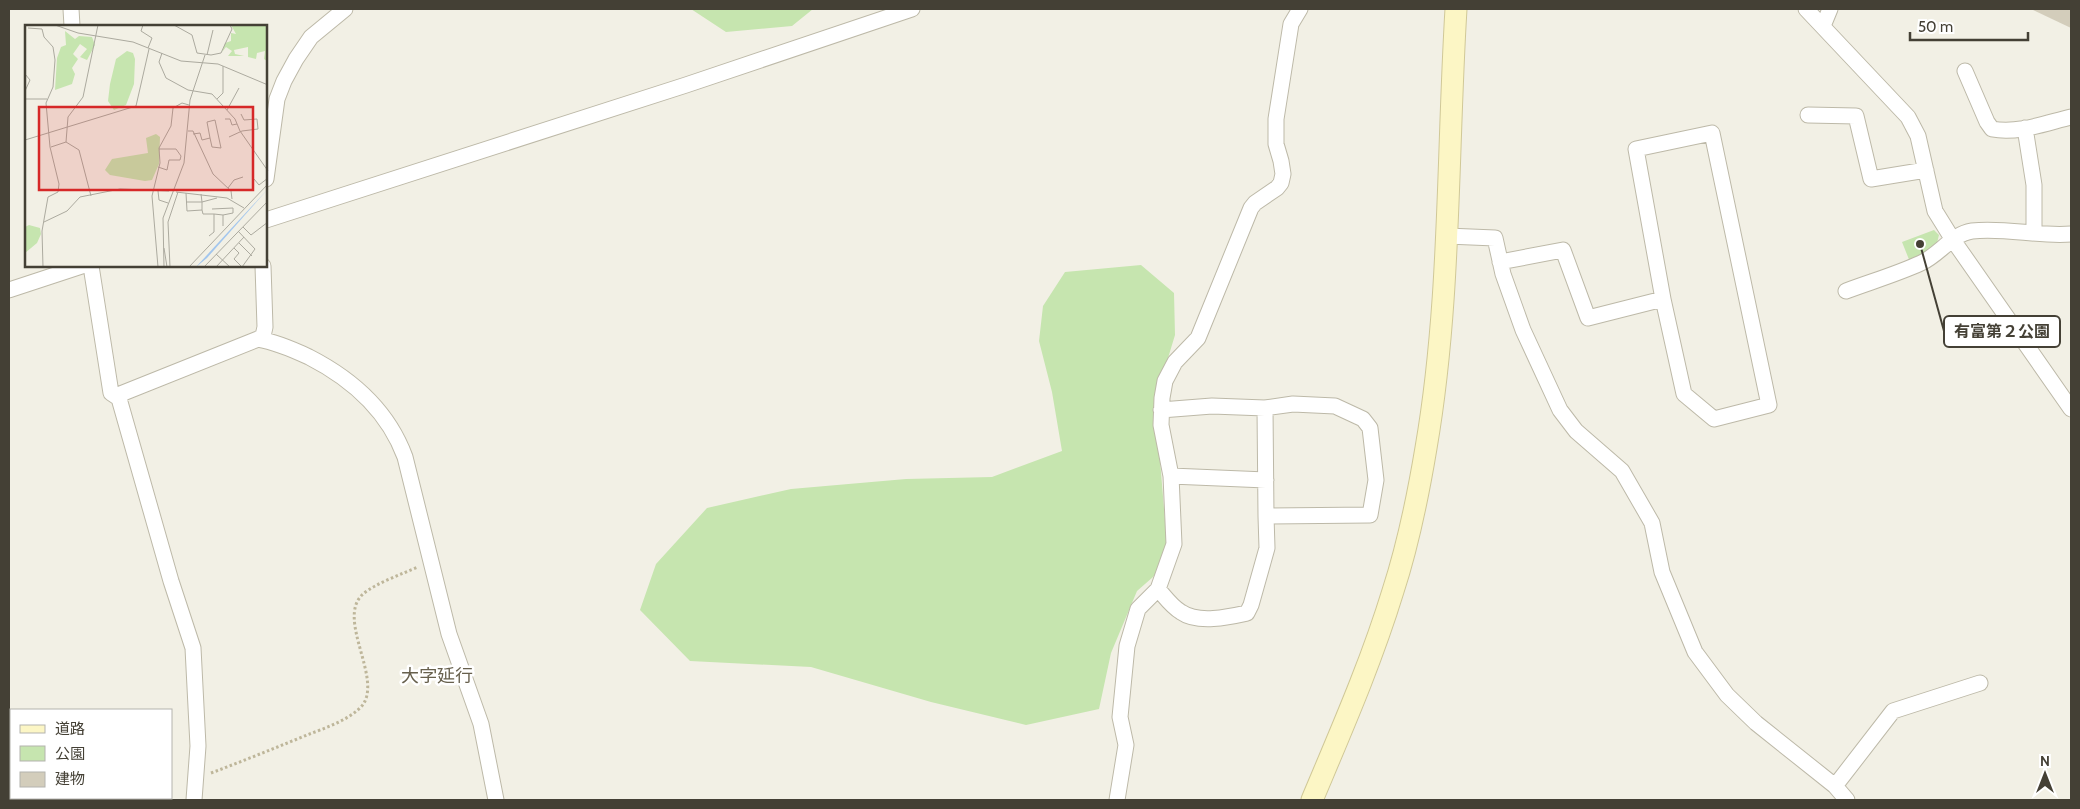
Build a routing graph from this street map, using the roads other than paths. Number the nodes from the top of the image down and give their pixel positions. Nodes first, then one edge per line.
1 (71, 9) edge
2 (344, 9) edge
3 (912, 9) edge
4 (1300, 9) edge
5 (1456, 9) edge
6 (1806, 9) edge
7 (1830, 9) edge
8 (72, 25) edge
9 (1823, 26) junction
10 (1965, 71) dead end
11 (1808, 115) dead end
12 (2071, 117) edge
13 (2025, 128) junction
14 (268, 164) edge
15 (1926, 170) junction
16 (268, 219) edge
17 (2034, 232) junction
18 (2071, 234) edge
19 (1447, 236) junction
20 (1953, 240) junction
21 (1500, 262) junction
22 (76, 268) edge
23 (91, 268) edge
24 (263, 268) edge
25 (9, 290) edge
26 (1846, 291) dead end
27 (1663, 299) junction
28 (258, 339) junction
29 (120, 399) junction
30 (1265, 408) junction
31 (2071, 409) edge
32 (1161, 410) junction
33 (1171, 476) junction
34 (1266, 480) junction
35 (1266, 516) junction
36 (1158, 590) junction
37 (1980, 683) dead end
38 (1835, 786) junction
39 (194, 800) edge
40 (496, 800) edge
41 (1117, 800) edge
42 (1312, 800) edge
43 (1847, 800) edge

1 - 8 street
2 - 14 street
3 - 16 street
4 - 32 street
5 - 19 street
6 - 9 street
7 - 9 street
9 - 15 street
10 - 13 street
11 - 15 street
12 - 13 street
13 - 17 street
15 - 20 street
17 - 18 street
17 - 20 street
19 - 21 street
19 - 42 street
20 - 26 street
20 - 31 street
21 - 27 street
21 - 38 street
22 - 25 street
23 - 29 street
24 - 28 street
27 - 27 street
28 - 29 street
28 - 40 street
29 - 39 street
30 - 32 street
30 - 34 street
30 - 35 street
32 - 33 street
33 - 34 street
33 - 36 street
34 - 35 street
35 - 36 street
36 - 41 street
37 - 38 street
38 - 43 street

